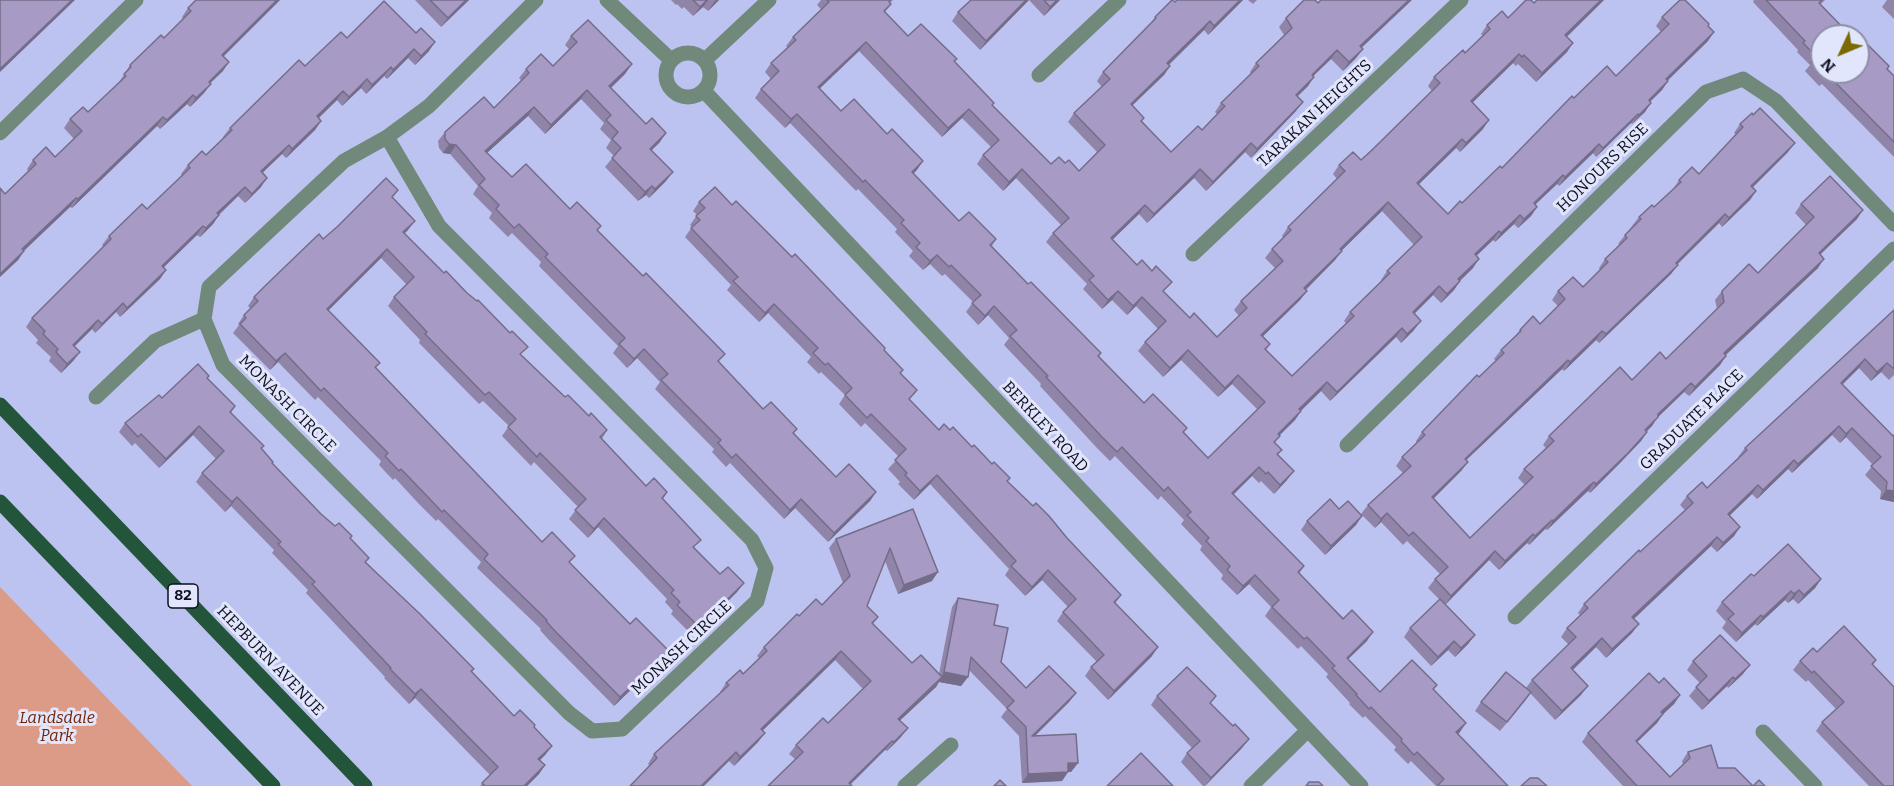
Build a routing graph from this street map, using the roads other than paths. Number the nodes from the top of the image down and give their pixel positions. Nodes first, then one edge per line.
1 (136, 0) edge
2 (537, 0) edge
3 (607, 0) edge
4 (769, 0) edge
5 (1119, 0) edge
6 (1461, 0) edge
7 (671, 60) junction
8 (705, 60) junction
9 (1039, 75) dead end
10 (704, 92) junction
11 (0, 133) edge
12 (387, 137) junction
13 (1894, 224) edge
14 (1894, 249) edge
15 (1193, 254) dead end
16 (204, 319) junction
17 (96, 397) dead end
18 (0, 405) edge
19 (1347, 445) dead end
20 (0, 502) edge
21 (1515, 617) dead end
22 (1307, 731) junction
23 (1763, 732) dead end
24 (951, 745) dead end
25 (273, 786) edge
26 (365, 786) edge
27 (905, 786) edge
28 (1251, 786) edge
29 (1360, 786) edge
30 (1815, 786) edge

1 - 11 street
2 - 12 street
3 - 7 street
4 - 8 street
5 - 9 street
6 - 15 street, TARAKAN HEIGHTS
7 - 8 street
7 - 10 street
8 - 10 street
10 - 22 street, BERKLEY ROAD
12 - 16 street
12 - 16 street, MONASH CIRCLE
13 - 19 street, HONOURS RISE
14 - 21 street, GRADUATE PLACE
16 - 17 street
18 - 26 main road, HEPBURN AVENUE / 82
20 - 25 main road
22 - 28 street
22 - 29 street, BERKLEY ROAD
23 - 30 street
24 - 27 street

